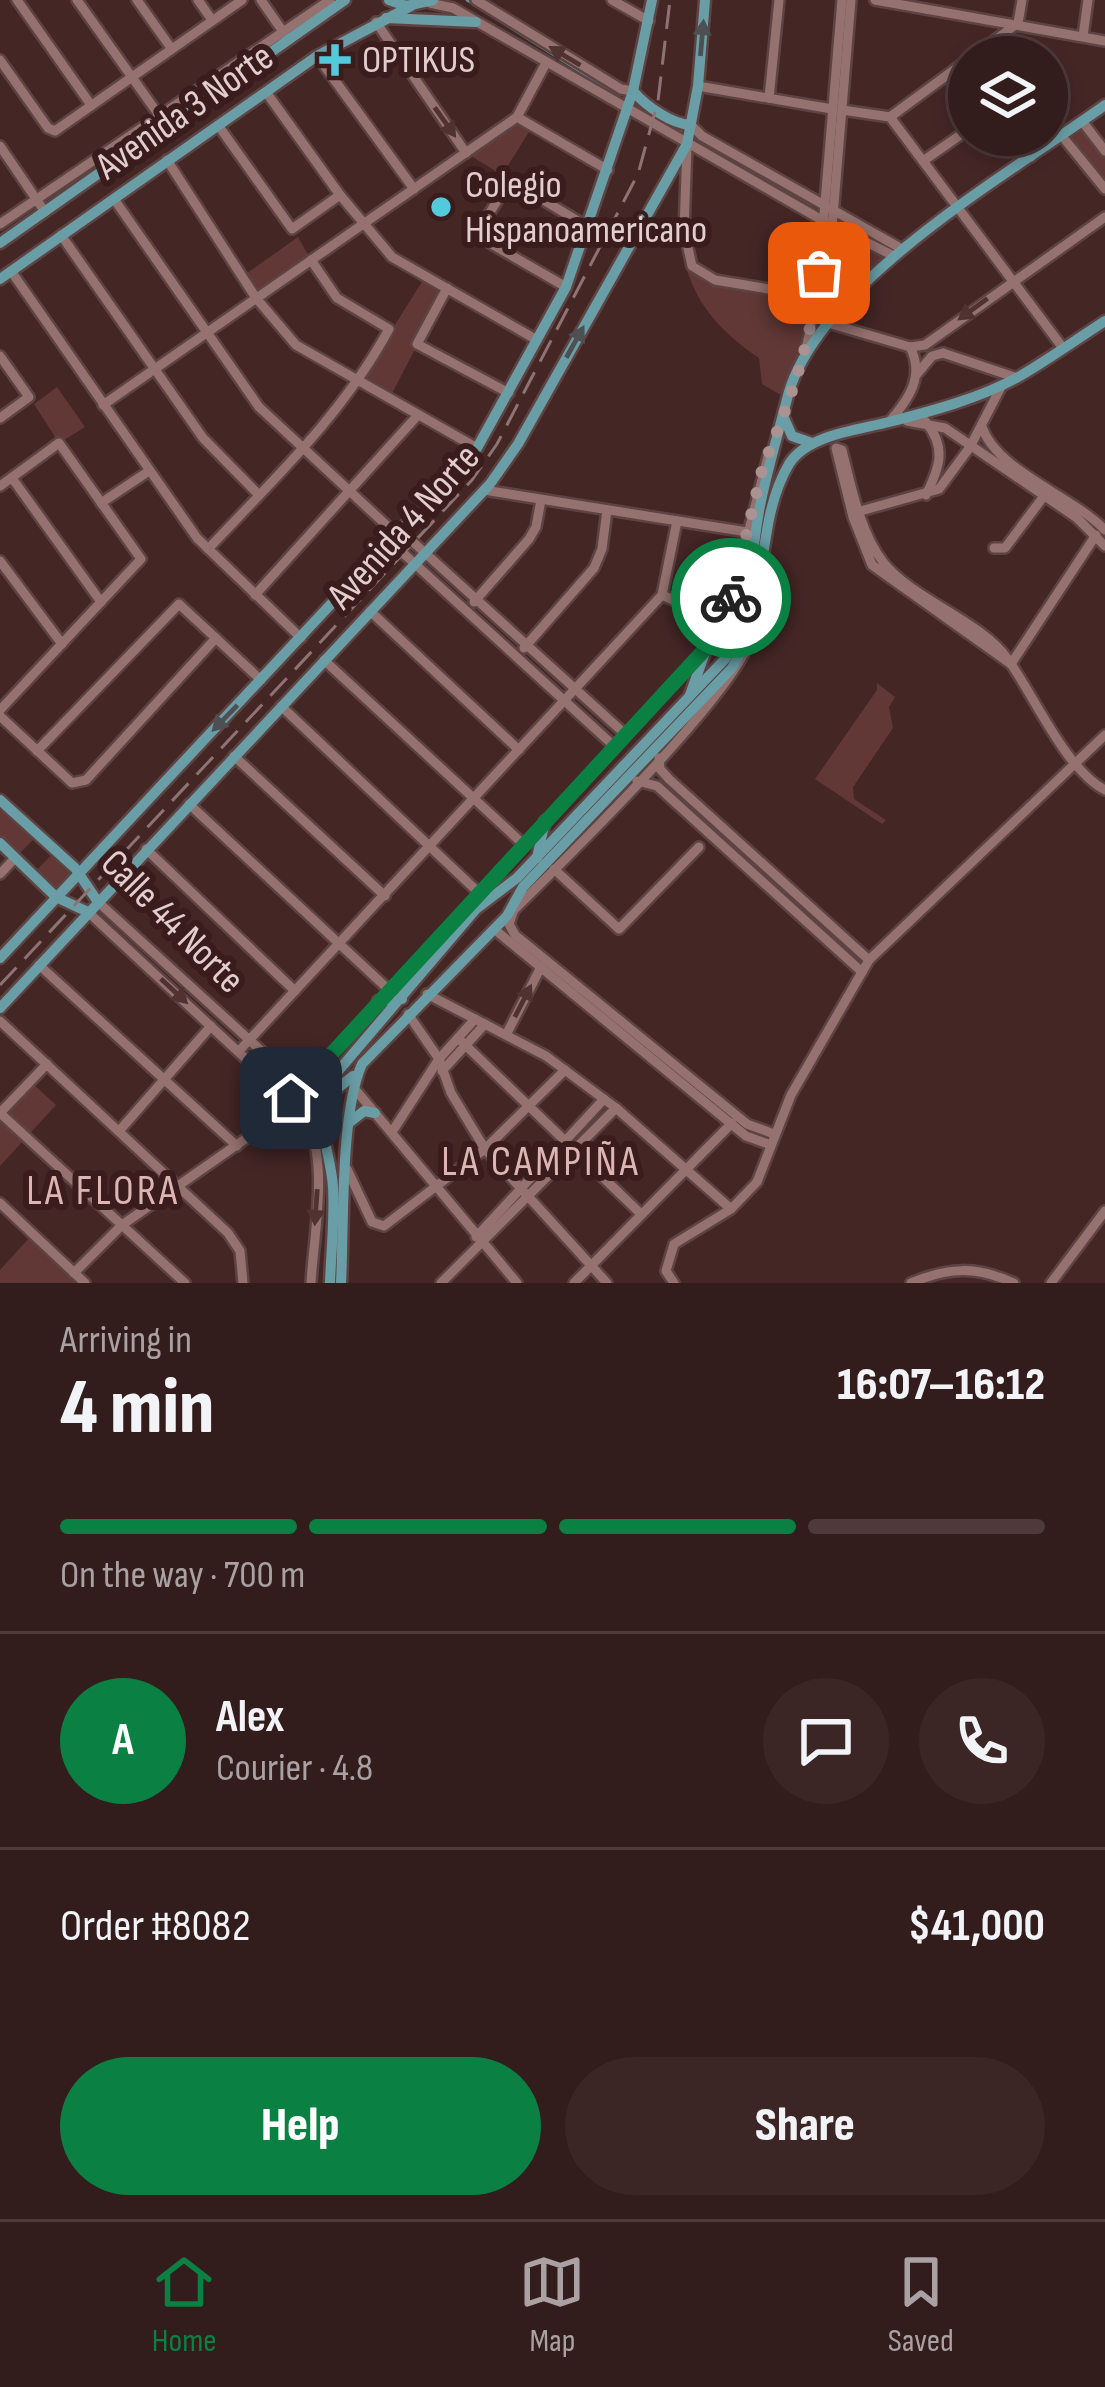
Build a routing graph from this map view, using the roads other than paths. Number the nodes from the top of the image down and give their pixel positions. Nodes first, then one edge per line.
1 (17, 0) edge
2 (77, 0) edge
3 (137, 0) edge
4 (198, 0) edge
5 (242, 0) edge
6 (261, 0) edge
7 (330, 0) edge
8 (345, 0) edge
9 (389, 0) edge
10 (476, 0) edge
11 (485, 0) edge
12 (612, 0) edge
13 (652, 0) edge
14 (706, 0) edge
15 (779, 0) edge
16 (846, 0) edge
17 (875, 0) edge
18 (1022, 0) edge
19 (1088, 0) edge
20 (422, 3) edge
21 (927, 4) edge
22 (949, 6) edge
23 (498, 16) junction
24 (212, 20) junction
25 (379, 20) junction
26 (649, 21) junction
27 (476, 22) junction
28 (1018, 23) junction
29 (1000, 36) edge
30 (1083, 36) junction
31 (287, 37) junction
32 (1105, 41) edge
33 (172, 48) junction
34 (317, 56) junction
35 (0, 60) edge
36 (546, 63) junction
37 (948, 74) edge
38 (131, 76) junction
39 (698, 86) junction
40 (633, 91) junction
41 (266, 92) junction
42 (769, 98) junction
43 (91, 105) junction
44 (1105, 105) edge
45 (627, 109) junction
46 (837, 110) junction
47 (160, 115) junction
48 (517, 117) junction
49 (890, 117) junction
50 (1082, 122) junction
51 (218, 125) junction
52 (691, 125) junction
53 (168, 127) junction
54 (1068, 132) edge
55 (1068, 143) edge
56 (687, 144) junction
57 (948, 144) edge
58 (0, 146) edge
59 (1105, 151) edge
60 (466, 153) junction
61 (1030, 156) edge
62 (1027, 158) joint
63 (167, 160) junction
64 (923, 161) junction
65 (608, 170) junction
66 (414, 189) junction
67 (1105, 189) edge
68 (340, 195) junction
69 (38, 199) junction
70 (114, 199) junction
71 (829, 209) junction
72 (959, 209) junction
73 (45, 212) junction
74 (1105, 217) edge
75 (828, 223) junction
76 (0, 224) edge
77 (363, 225) junction
78 (588, 227) junction
79 (61, 236) junction
80 (0, 243) edge
81 (898, 253) junction
82 (311, 260) junction
83 (5, 275) edge
84 (1012, 280) junction
85 (566, 286) junction
86 (447, 288) junction
87 (817, 296) junction
88 (256, 298) junction
89 (1105, 320) edge
90 (828, 323) junction
91 (206, 332) junction
92 (933, 338) junction
93 (537, 340) junction
94 (910, 347) junction
95 (1063, 348) junction
96 (944, 353) junction
97 (0, 356) edge
98 (803, 359) junction
99 (155, 369) junction
100 (916, 374) junction
101 (1017, 377) junction
102 (359, 382) junction
103 (1005, 383) junction
104 (508, 393) junction
105 (103, 405) junction
106 (785, 409) junction
107 (418, 415) junction
108 (0, 418) edge
109 (890, 422) junction
110 (926, 422) junction
111 (982, 427) junction
112 (815, 443) junction
113 (970, 447) junction
114 (303, 448) junction
115 (477, 448) junction
116 (775, 448) junction
117 (794, 457) junction
118 (148, 471) junction
119 (11, 478) junction
120 (0, 486) edge
121 (484, 490) junction
122 (351, 493) junction
123 (853, 494) junction
124 (259, 495) junction
125 (926, 495) junction
126 (1044, 496) junction
127 (542, 500) junction
128 (101, 503) junction
129 (878, 506) junction
130 (608, 510) junction
131 (756, 511) junction
132 (856, 512) junction
133 (677, 521) junction
134 (747, 532) junction
135 (868, 532) junction
136 (1100, 532) edge
137 (398, 536) junction
138 (1105, 546) edge
139 (994, 548) dead end
140 (208, 549) junction
141 (425, 553) junction
142 (0, 561) edge
143 (415, 564) junction
144 (662, 595) junction
145 (255, 596) junction
146 (477, 600) junction
147 (101, 602) junction
148 (370, 611) junction
149 (466, 611) junction
150 (701, 612) dead end
151 (752, 624) junction
152 (216, 638) junction
153 (301, 638) junction
154 (62, 644) junction
155 (527, 645) junction
156 (707, 647) junction
157 (516, 656) junction
158 (324, 660) junction
159 (1011, 664) junction
160 (261, 680) junction
161 (576, 690) junction
162 (565, 700) junction
163 (686, 704) junction
164 (281, 706) junction
165 (0, 713) edge
166 (625, 734) junction
167 (1105, 735) edge
168 (614, 746) junction
169 (519, 750) junction
170 (37, 751) junction
171 (234, 757) junction
172 (659, 758) junction
173 (1075, 762) junction
174 (637, 781) junction
175 (1105, 790) edge
176 (474, 799) junction
177 (0, 800) edge
178 (189, 804) junction
179 (545, 821) junction
180 (725, 839) junction
181 (0, 843) edge
182 (523, 844) junction
183 (430, 846) junction
184 (699, 847) dead end
185 (146, 849) junction
186 (736, 849) junction
187 (15, 858) junction
188 (537, 858) junction
189 (554, 869) junction
190 (77, 871) junction
191 (0, 874) edge
192 (385, 896) junction
193 (56, 897) junction
194 (481, 897) junction
195 (98, 902) junction
196 (88, 912) junction
197 (505, 918) junction
198 (340, 944) junction
199 (435, 953) junction
200 (0, 958) edge
201 (869, 960) junction
202 (39, 964) junction
203 (541, 968) junction
204 (452, 970) junction
205 (862, 972) junction
206 (389, 989) junction
207 (295, 991) junction
208 (427, 994) junction
209 (402, 999) junction
210 (378, 1001) junction
211 (0, 1008) edge
212 (408, 1014) junction
213 (0, 1021) edge
214 (480, 1022) junction
215 (212, 1026) junction
216 (506, 1035) junction
217 (249, 1041) junction
218 (461, 1042) junction
219 (239, 1051) junction
220 (47, 1064) junction
221 (360, 1068) junction
222 (437, 1068) junction
223 (565, 1070) junction
224 (166, 1078) junction
225 (301, 1087) junction
226 (354, 1088) junction
227 (323, 1095) junction
228 (291, 1098) junction
229 (604, 1099) junction
230 (529, 1108) junction
231 (616, 1108) junction
232 (0, 1113) edge
233 (375, 1113) junction
234 (732, 1124) junction
235 (323, 1127) junction
236 (348, 1127) junction
237 (120, 1130) junction
238 (392, 1132) junction
239 (753, 1139) junction
240 (773, 1140) junction
241 (564, 1141) junction
242 (237, 1146) junction
243 (485, 1150) junction
244 (574, 1151) junction
245 (686, 1168) junction
246 (347, 1169) junction
247 (763, 1170) junction
248 (179, 1186) junction
249 (439, 1187) junction
250 (525, 1193) junction
251 (0, 1203) edge
252 (731, 1209) junction
253 (1105, 1211) edge
254 (641, 1214) junction
255 (122, 1225) junction
256 (482, 1237) junction
257 (592, 1266) junction
258 (74, 1273) junction
259 (443, 1282) edge
260 (85, 1283) edge
261 (185, 1283) edge
262 (243, 1283) edge
263 (311, 1283) edge
264 (330, 1283) edge
265 (341, 1283) edge
266 (518, 1283) edge
267 (574, 1283) edge
268 (608, 1283) edge
269 (672, 1283) edge
270 (910, 1283) edge
271 (1014, 1283) edge
272 (1051, 1283) edge

1 - 43 street
2 - 38 street
3 - 33 street
4 - 24 street
5 - 24 street
6 - 31 street
7 - 31 street, Avenida 3 Norte
8 - 31 main road, Avenida 3 Norte
9 - 20 main road
10 - 23 street
11 - 23 street
12 - 26 street
13 - 26 main road, Avenida 4 Norte
39 -> 14 main road, Avenida 4 Norte
15 - 42 street
16 - 46 street
17 - 21 street
18 - 28 street
19 - 30 street
20 - 25 main road, Avenida 3 Norte
20 - 27 street
21 - 22 street
22 - 28 street
40 -> 23 street
24 - 33 street
25 - 27 main road
25 - 34 main road, Avenida 3 Norte
25 -> 60 street
26 - 40 main road, Avenida 4 Norte
27 - 36 street
28 - 29 street
28 - 30 street
30 - 32 street
31 - 47 street, Avenida 3 Norte
31 - 53 main road, Avenida 3 Norte
33 - 38 street
34 - 41 main road, Avenida 3 Norte
34 - 66 street
35 - 43 street
36 - 45 street
36 - 48 street
37 - 49 street
38 - 43 street
38 - 47 street
39 - 42 street
39 - 52 main road, Avenida 4 Norte
40 - 45 main road, Avenida 4 Norte
40 - 52 main road
41 - 51 main road, Avenida 3 Norte
41 - 68 street
42 - 46 street
44 - 50 main road
45 - 56 street
45 - 65 main road, Avenida 4 Norte
46 - 49 street
46 - 71 street
47 - 53 street
47 - 69 street, Avenida 3 Norte
48 - 60 street
48 - 65 street
49 - 64 street
50 - 54 main road
50 - 59 street
51 - 63 main road, Avenida 3 Norte
51 - 68 street
52 - 56 main road, Avenida 4 Norte
52 - 71 street
53 - 73 main road, Avenida 3 Norte
55 - 67 street
56 - 75 street
56 - 87 street
121 -> 56 main road, Avenida 4 Norte
57 - 64 street
58 - 69 street
60 - 66 street
61 - 62 main road
62 - 72 main road
63 - 70 main road, Avenida 3 Norte
63 - 88 street
64 - 72 street
65 - 78 main road, Avenida 4 Norte
66 - 77 street
68 - 77 street
69 - 73 street
69 - 76 street, Avenida 3 Norte
70 - 79 main road, Avenida 3 Norte
70 - 91 street
71 - 75 street
71 - 81 street
72 - 81 main road
72 - 84 street
73 - 80 main road, Avenida 3 Norte
74 - 84 street
75 - 81 street
75 - 87 street
75 - 90 street
77 - 82 street
77 - 86 street
78 - 85 main road, Avenida 4 Norte
78 - 85 street
79 - 83 main road, Avenida 3 Norte
79 - 99 street
81 - 90 main road
82 - 88 street
82 - 102 street
83 - 105 street
84 -> 92 street
84 - 95 street
85 - 93 main road, Avenida 4 Norte
86 - 93 street
86 - 104 street
87 - 98 street
88 - 91 street
88 - 102 street
89 - 95 main road
90 - 94 street
90 - 98 main road
91 - 99 street
91 - 114 street
92 - 94 street
92 - 96 street
93 - 104 main road, Avenida 4 Norte
94 - 100 street
95 - 101 main road
96 - 100 street
96 - 101 street
97 - 108 street
98 - 106 main road
99 - 105 street
99 - 124 street
100 - 109 street
101 - 103 main road
102 - 107 street
102 - 114 street
103 - 109 main road
103 - 111 street
104 - 115 main road, Avenida 4 Norte
105 - 118 street
106 - 112 main road
106 - 116 main road
107 - 115 street
107 - 122 street
109 - 110 street
109 - 112 main road
110 - 113 street
110 - 125 street
111 - 113 street
111 - 136 street
112 - 117 main road
113 - 125 street
113 - 126 street
114 - 122 street
114 - 124 street
115 - 137 main road, Avenida 4 Norte
116 - 117 main road
116 - 131 main road
117 - 151 main road
118 - 128 street
118 - 140 street
119 - 120 street
119 - 128 street
119 - 147 street
121 - 127 street
121 - 141 main road, Avenida 4 Norte
122 - 137 street
122 - 145 street
123 - 129 street
123 - 132 street
123 - 132 street
124 - 140 street
125 - 129 street
126 - 136 street
126 - 139 street
127 - 130 street
127 - 146 street
128 - 147 street
129 - 132 street
129 - 135 street
130 - 133 street
130 - 155 street
131 - 134 street
131 - 163 main road
132 - 135 street
132 - 159 street
133 - 134 street
133 - 144 street
134 - 156 street
135 - 159 street
136 - 138 street
136 - 159 street
137 - 141 street
137 - 143 street
137 - 153 main road, Avenida 4 Norte
140 - 145 street
141 - 143 main road, Avenida 4 Norte
141 - 146 street
142 - 154 street
143 - 148 main road, Avenida 4 Norte
143 - 149 street
144 - 150 street
144 - 161 street
145 - 153 street
146 - 149 street
146 - 155 street
147 - 154 street
148 - 158 main road, Avenida 4 Norte
148 - 169 street
149 - 157 street
151 - 172 street
151 - 197 main road
152 - 160 street
152 - 170 street
152 - 170 street
153 - 160 main road, Avenida 4 Norte
154 - 165 street
155 - 157 street
155 - 161 street
156 - 163 main road
156 - 166 street
157 - 162 street
158 - 164 main road, Avenida 4 Norte
158 - 176 street
159 - 173 street
160 -> 190 main road, Avenida 4 Norte
161 - 162 street
161 - 166 street
162 - 168 street
162 - 169 street
163 - 188 main road
164 - 171 main road, Avenida 4 Norte
164 - 183 street
165 - 170 street
166 - 168 street
167 - 173 street
168 - 179 street
169 - 176 street
171 - 178 main road, Avenida 4 Norte
171 - 192 street
172 - 174 street
172 - 180 street
173 - 175 street
173 - 201 street
174 - 180 street
174 - 189 street
176 - 182 street
176 - 183 street
177 - 190 main road, Calle 44 Norte
178 - 185 main road, Avenida 4 Norte
178 - 198 street
179 - 182 street
179 - 188 main road
180 - 186 street
181 - 187 main road, Calle 44 Norte
182 - 194 street
183 - 192 street
183 - 194 street
184 - 189 street
185 - 195 main road, Avenida 4 Norte
185 - 207 street
186 - 201 street
186 - 205 street
187 - 191 street
187 - 193 main road, Calle 44 Norte
188 - 194 main road
189 - 197 street
190 - 193 main road, Avenida 4 Norte
190 - 195 main road, Calle 44 Norte
192 - 198 street
193 - 196 main road, Calle 44 Norte
193 - 200 main road, Avenida 4 Norte
194 - 197 main road
194 - 199 main road
194 - 206 street
195 - 196 main road, Avenida 4 Norte
195 - 217 street, Calle 44 Norte
196 - 202 main road, Avenida 4 Norte
196 -> 215 street, Calle 44 Norte
197 - 203 street
197 - 204 main road
197 - 240 street
198 - 206 street
198 - 207 street
199 - 204 main road
199 - 209 main road
201 - 205 street
202 - 211 main road, Avenida 4 Norte
202 - 224 street
216 -> 203 street
203 - 234 street
204 - 208 main road
205 - 240 street
206 - 210 street
207 - 217 street
208 - 212 main road
208 - 214 street
209 - 210 main road
209 - 227 main road
210 - 225 street
212 - 221 main road
212 - 222 street
213 - 220 street
214 - 216 street
214 - 218 street
215 - 219 street, Calle 44 Norte
215 - 224 street
216 - 223 street
217 - 219 street
217 - 225 street, Calle 44 Norte
218 - 222 street
218 - 230 street
219 - 228 street, Calle 44 Norte
220 - 232 street
220 - 237 street
221 - 226 main road
221 - 227 main road
222 - 238 street
222 - 243 street
223 - 229 street
223 - 230 street
224 - 237 street
224 - 242 street
225 - 228 street
226 - 233 street
226 - 236 main road
227 - 228 main road
227 - 235 main road
228 - 242 street
228 -> 263 street
229 - 231 street
229 - 241 street
230 - 241 street
230 - 243 street
231 - 244 street
231 - 245 street
232 - 255 street
233 - 236 main road
233 - 238 street
234 - 239 street
234 - 245 street
235 - 236 main road
235 - 264 main road
236 - 246 main road
237 - 248 street
238 - 249 street
239 - 240 street
239 - 247 street
240 - 247 street
241 - 244 street
241 - 250 street
242 - 248 street
243 - 249 street
243 - 250 street
244 - 250 street
244 - 254 street
245 - 252 street
245 - 254 street
246 - 249 street
246 - 265 main road
247 - 252 street
248 - 255 street
248 - 262 street
249 - 256 street
250 - 256 street
250 - 257 street
251 - 258 street
252 - 269 street
253 - 272 street
254 - 257 street
255 - 258 street
255 - 261 street
256 - 259 street
256 - 266 street
257 - 267 street
257 - 268 street
258 - 260 street
270 - 271 street

